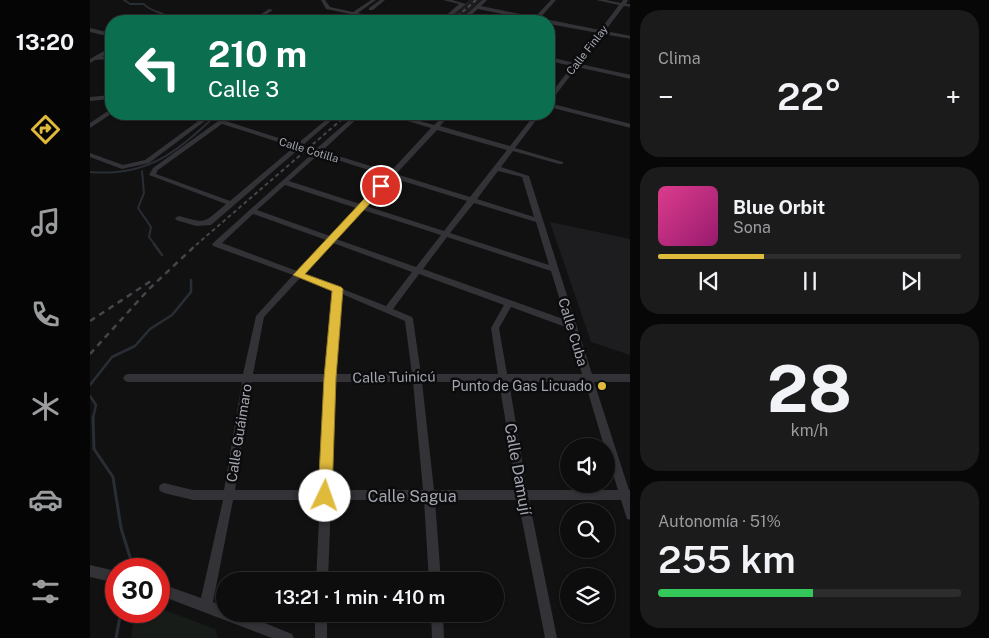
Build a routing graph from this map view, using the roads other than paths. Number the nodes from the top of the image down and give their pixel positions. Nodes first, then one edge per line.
1 (323, 0) edge
2 (374, 0) edge
3 (383, 0) edge
4 (445, 0) edge
5 (485, 0) edge
6 (554, 0) edge
7 (598, 0) edge
8 (615, 0) edge
9 (627, 3) edge
10 (463, 4) joint
11 (477, 7) junction
12 (271, 10) dead end
13 (354, 14) junction
14 (263, 15) edge
15 (358, 15) edge
16 (363, 15) edge
17 (449, 15) edge
18 (468, 15) edge
19 (513, 15) edge
20 (540, 15) edge
21 (555, 22) edge
22 (90, 30) edge
23 (601, 32) junction
24 (105, 34) edge
25 (630, 38) edge
26 (105, 52) edge
27 (105, 59) edge
28 (91, 60) edge
29 (555, 60) edge
30 (576, 65) junction
31 (630, 77) edge
32 (555, 92) edge
33 (105, 98) edge
34 (90, 99) edge
35 (555, 107) edge
36 (105, 115) edge
37 (203, 120) edge
38 (224, 120) edge
39 (329, 120) edge
40 (353, 120) edge
41 (409, 120) edge
42 (443, 120) edge
43 (533, 120) edge
44 (221, 122) junction
45 (90, 126) edge
46 (630, 126) edge
47 (436, 128) junction
48 (297, 147) junction
49 (510, 149) junction
50 (317, 153) junction
51 (90, 155) edge
52 (561, 163) dead end
53 (497, 168) junction
54 (391, 175) junction
55 (284, 182) junction
56 (472, 200) junction
57 (229, 203) junction
58 (361, 207) junction
59 (252, 211) junction
60 (179, 218) dead end
61 (540, 221) junction
62 (446, 234) junction
63 (332, 239) junction
64 (553, 269) junction
65 (418, 270) junction
66 (298, 275) junction
67 (338, 289) junction
68 (510, 303) junction
69 (388, 309) junction
70 (572, 326) junction
71 (418, 376) junction
72 (587, 376) junction
73 (502, 377) junction
74 (128, 378) dead end
75 (330, 378) junction
76 (630, 378) edge
77 (247, 379) junction
78 (164, 488) dead end
79 (229, 495) junction
80 (628, 495) edge
81 (325, 496) junction
82 (430, 496) junction
83 (523, 496) junction
84 (630, 515) edge
85 (90, 571) edge
86 (322, 572) edge
87 (434, 572) edge
88 (105, 574) edge
89 (170, 593) edge
90 (206, 606) junction
91 (216, 610) edge
92 (248, 622) edge
93 (321, 622) edge
94 (437, 622) edge
95 (288, 638) edge
96 (321, 638) edge
97 (438, 638) edge
98 (551, 638) edge

1 - 13 street
2 - 13 street
3 - 16 street
4 - 10 street
5 - 11 street
6 - 20 street
7 - 9 street
8 - 9 street
9 - 23 street, Calle Finlay
10 - 17 street
11 - 18 street
11 - 19 street
12 - 14 street
13 - 15 street
21 - 23 street
22 - 24 street
23 - 25 street
23 - 30 street, Calle Finlay
26 - 28 street
27 - 28 street
29 - 30 street
30 - 31 street
30 - 32 street, Calle Finlay
33 - 34 street
35 - 46 street
36 - 45 street
37 - 51 street
38 - 44 street
39 - 48 street
40 - 50 street
41 - 47 street
42 - 47 street
43 - 49 street
44 - 48 street, Calle Cotilla
44 - 57 street
47 - 49 street
47 - 54 street
48 - 50 street, Calle Cotilla
48 - 57 street
49 - 52 street
49 - 53 street
50 - 54 street, Calle Cotilla
50 - 55 street
53 - 56 street
53 - 61 street, Calle Cuba
54 - 56 street, Calle Cotilla
54 - 58 street
55 - 58 street
55 - 59 street
56 - 61 street, Calle Cotilla
56 - 62 street
57 - 60 street
58 - 62 street
58 - 63 street
59 - 63 street
59 - 66 street
61 - 64 street, Calle Cuba
62 - 64 street
62 - 65 street
63 - 65 street
63 - 66 street
64 - 70 street, Calle Cuba
65 - 68 street
65 - 69 street
66 - 67 street
66 - 77 street, Calle Guáimaro
67 - 69 street
67 - 75 street
68 - 70 street
68 - 73 street, Calle Damují
69 - 71 street
70 - 72 street, Calle Cuba
71 - 73 street, Calle Tuinicú
71 - 75 street, Calle Tuinicú
71 - 82 street
72 - 73 street, Calle Tuinicú
72 - 76 street, Calle Tuinicú
72 - 80 street, Calle Cuba
73 - 83 street, Calle Damují
74 - 77 street, Calle Tuinicú
75 - 77 street, Calle Tuinicú
75 - 81 street
77 - 79 street, Calle Guáimaro
78 - 79 street, Calle Sagua
79 - 81 street, Calle Sagua
79 - 90 street, Calle Guáimaro
80 - 83 street, Calle Sagua
80 - 84 street, Calle Cuba
81 - 82 street, Calle Sagua
81 - 86 street
82 - 83 street, Calle Sagua
82 - 87 street
83 - 98 street, Calle Damují
85 - 88 street
89 - 90 street
90 - 91 street
92 - 95 street
93 - 96 street
94 - 97 street

